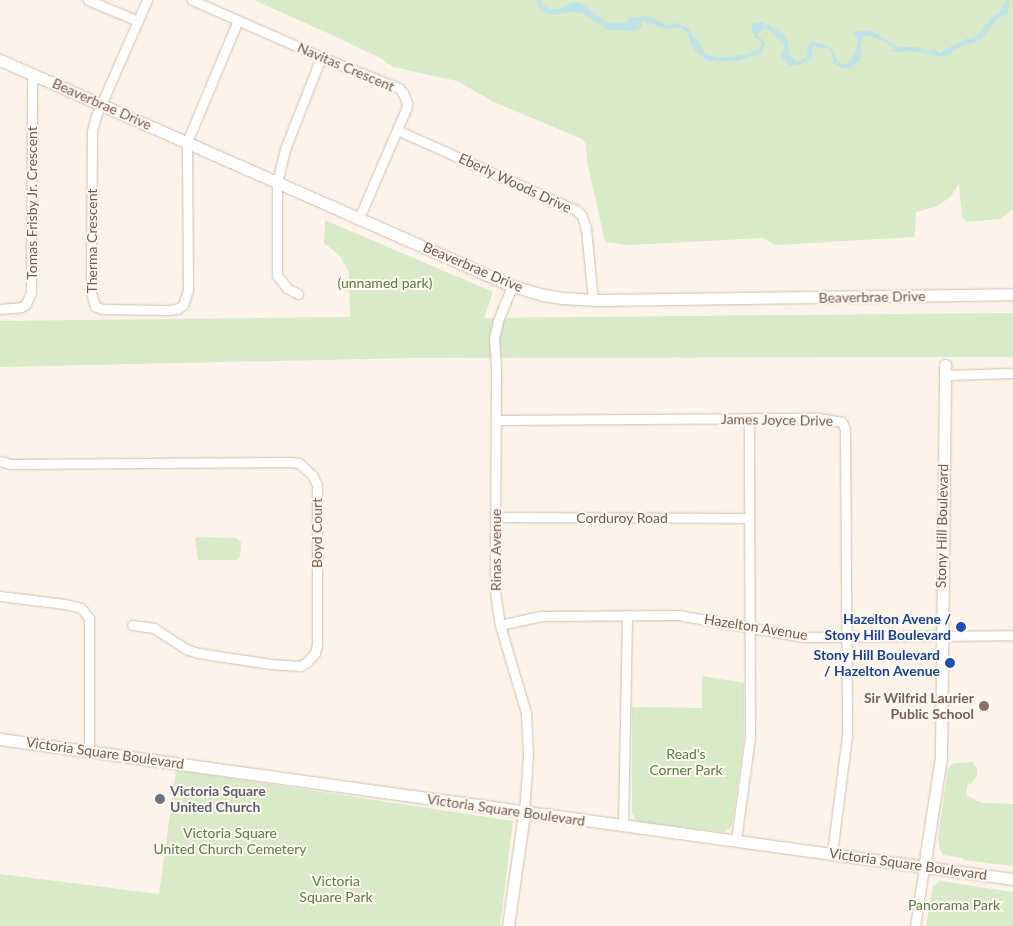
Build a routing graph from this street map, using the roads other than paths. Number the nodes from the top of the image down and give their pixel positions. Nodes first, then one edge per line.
1 (88, 0) edge
2 (147, 0) edge
3 (192, 0) edge
4 (238, 20) junction
5 (138, 21) junction
6 (321, 57) junction
7 (0, 60) edge
8 (32, 73) junction
9 (101, 104) junction
10 (397, 130) junction
11 (187, 142) junction
12 (277, 182) junction
13 (359, 218) junction
14 (512, 286) junction
15 (298, 294) dead end
16 (1013, 294) edge
17 (593, 300) junction
18 (0, 310) edge
19 (945, 370) joint
20 (1013, 373) edge
21 (496, 420) junction
22 (750, 420) junction
23 (0, 461) edge
24 (496, 517) junction
25 (749, 518) junction
26 (0, 596) edge
27 (627, 615) junction
28 (132, 624) dead end
29 (500, 625) junction
30 (751, 627) junction
31 (942, 635) junction
32 (1013, 635) edge
33 (846, 636) junction
34 (0, 739) edge
35 (89, 752) junction
36 (524, 812) junction
37 (622, 825) junction
38 (736, 840) junction
39 (832, 854) junction
40 (924, 867) junction
41 (1013, 879) edge
42 (508, 926) edge
43 (915, 926) edge

1 - 5 street
2 - 5 street
3 - 4 street, Navitas Crescent
4 - 6 street, Navitas Crescent
4 - 11 street
5 - 9 street
6 - 10 street, Navitas Crescent
6 - 12 street
7 - 8 street, Beaverbrae Drive
8 - 9 street, Beaverbrae Drive
8 - 18 street, Tomas Frisby Jr. Crescent
9 - 11 street, Beaverbrae Drive
9 - 11 street, Therma Crescent
10 - 13 street, Navitas Crescent
10 - 17 street, Eberly Woods Drive
11 - 12 street, Beaverbrae Drive
12 - 13 street, Beaverbrae Drive
12 - 15 street
13 - 14 street, Beaverbrae Drive
14 - 17 street, Beaverbrae Drive
14 - 21 street, Rinas Avenue
16 - 17 street, Beaverbrae Drive
19 - 20 street
19 - 31 street, Stony Hill Boulevard
21 - 22 street, James Joyce Drive
21 - 24 street, Rinas Avenue
22 - 25 street
22 - 33 street, James Joyce Drive
23 - 28 street, Boyd Court
24 - 25 street, Corduroy Road
24 - 29 street, Rinas Avenue
25 - 30 street
26 - 35 street
27 - 29 street, Hazelton Avenue
27 - 30 street, Hazelton Avenue
27 - 37 street
29 - 36 street, Rinas Avenue
30 - 33 street, Hazelton Avenue
30 - 38 street
31 - 32 street, Hazelton Avenue
31 - 33 street, Hazelton Avenue
31 - 40 street, Stony Hill Boulevard
33 - 39 street, James Joyce Drive
34 - 35 street, Victoria Square Boulevard
35 - 36 street, Victoria Square Boulevard
36 - 37 street, Victoria Square Boulevard
36 - 42 street
37 - 38 street, Victoria Square Boulevard
38 - 39 street, Victoria Square Boulevard
39 - 40 street, Victoria Square Boulevard
40 - 41 street, Victoria Square Boulevard
40 - 43 street

